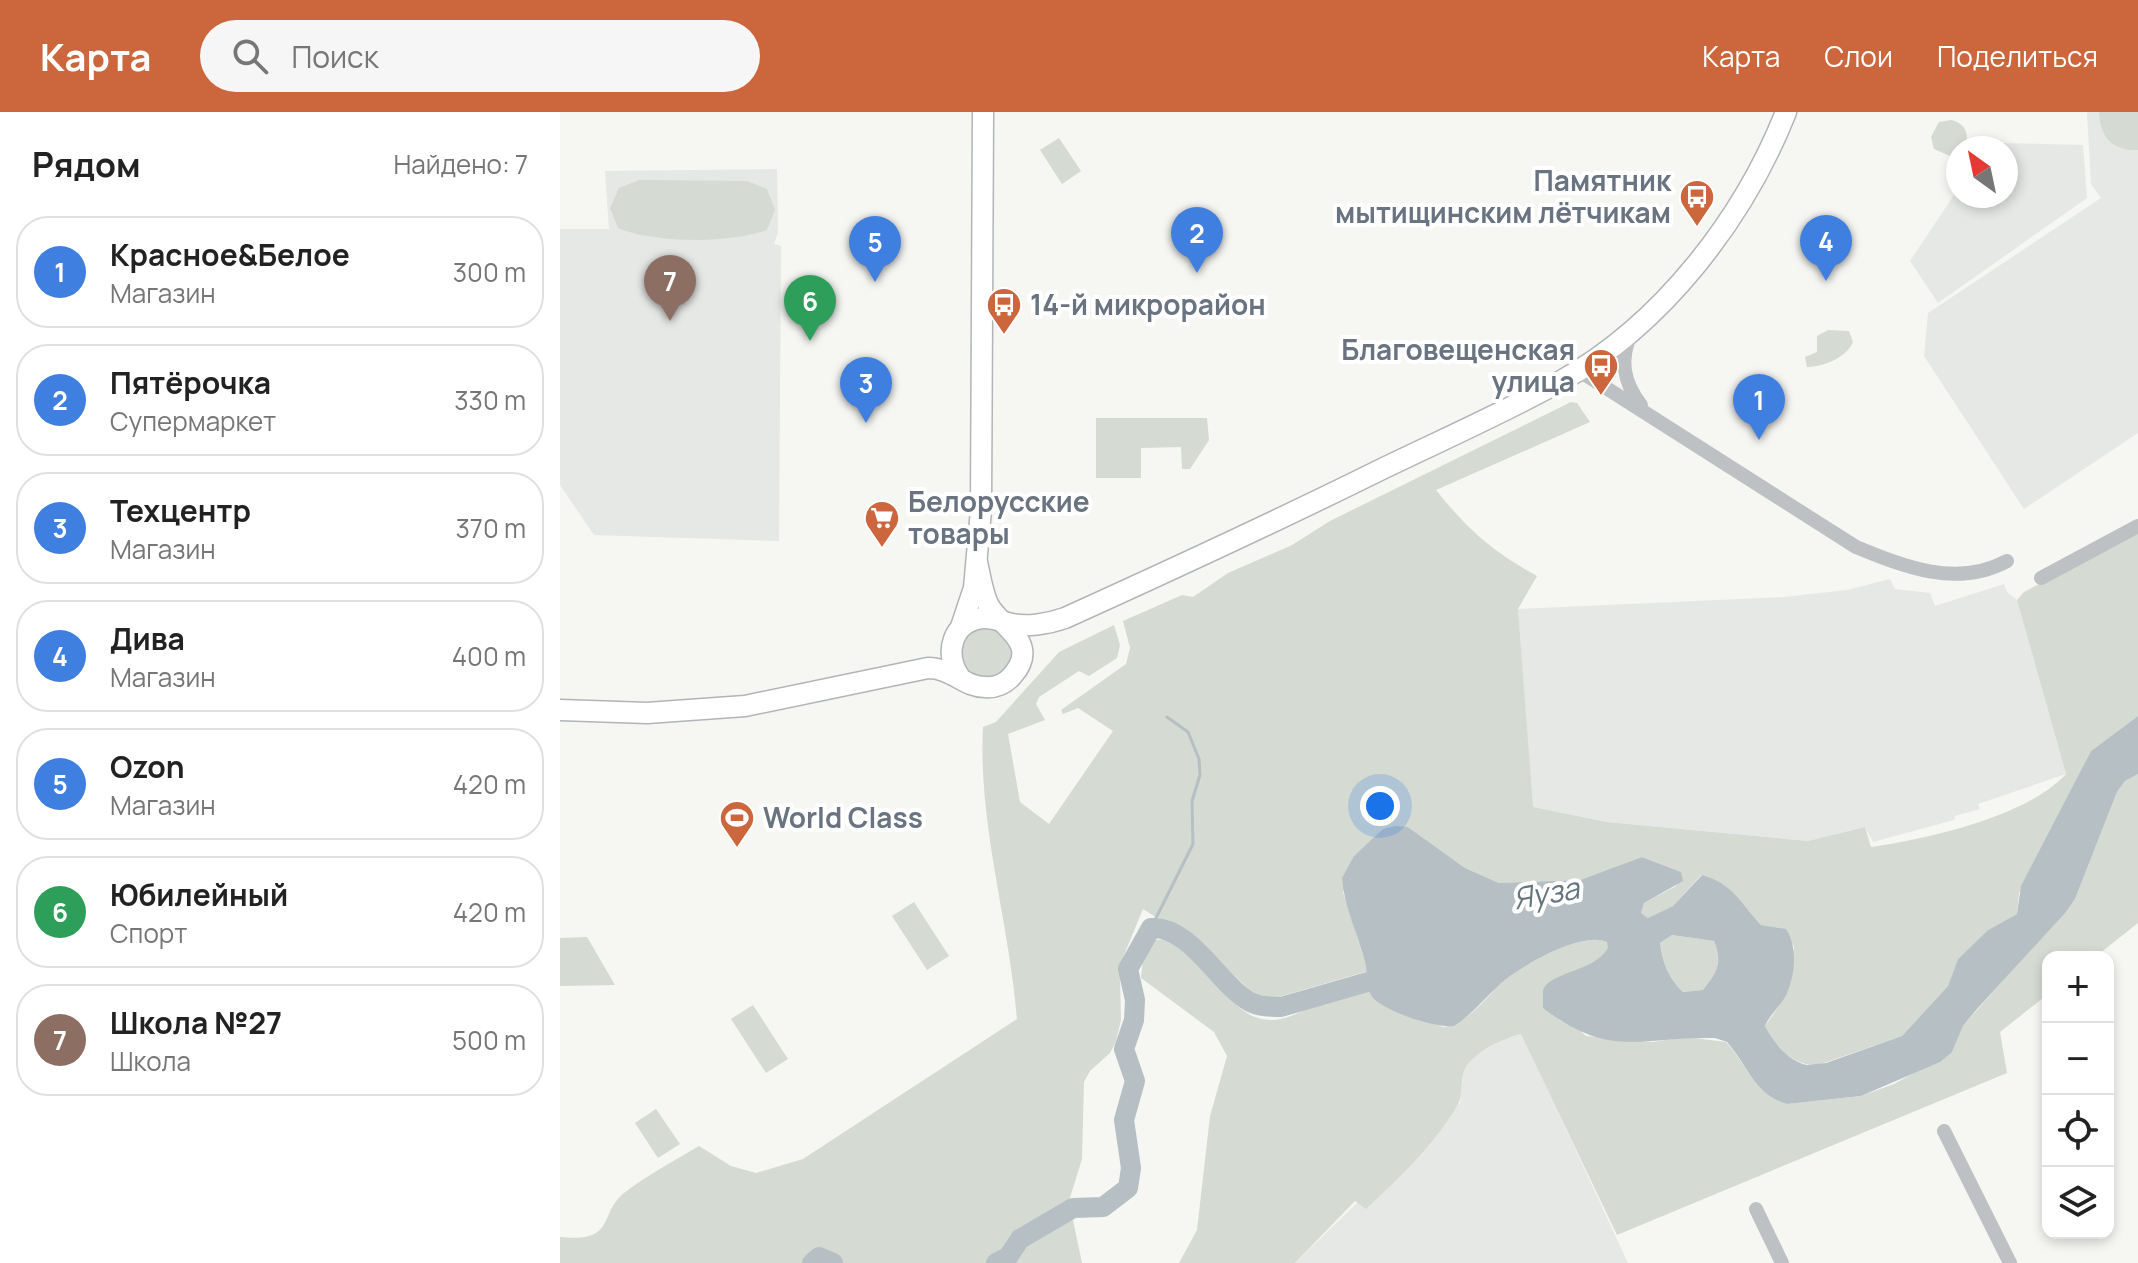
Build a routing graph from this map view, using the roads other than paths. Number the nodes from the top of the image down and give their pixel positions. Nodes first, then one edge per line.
1 (983, 112) edge
2 (1786, 112) edge
3 (1635, 326) junction
4 (1578, 370) junction
5 (1652, 417) junction
6 (2138, 526) edge
7 (2007, 561) dead end
8 (977, 562) junction
9 (2041, 578) dead end
10 (1065, 618) junction
11 (1003, 622) junction
12 (958, 633) junction
13 (1021, 659) junction
14 (922, 669) junction
15 (959, 676) junction
16 (560, 710) edge
17 (1944, 1131) dead end
18 (1756, 1209) dead end
19 (1782, 1263) edge
20 (2010, 1263) edge

1 - 8 street
2 - 3 street
3 - 4 street
3 - 5 street
4 - 5 street
4 - 10 street
5 - 7 street
6 - 9 street
8 - 11 street
8 - 12 street
10 - 11 street
10 - 13 street
11 - 12 street
11 - 13 street
12 - 14 street
12 - 15 street
13 - 15 street
14 - 15 street
14 - 16 street
17 - 20 street
18 - 19 street

